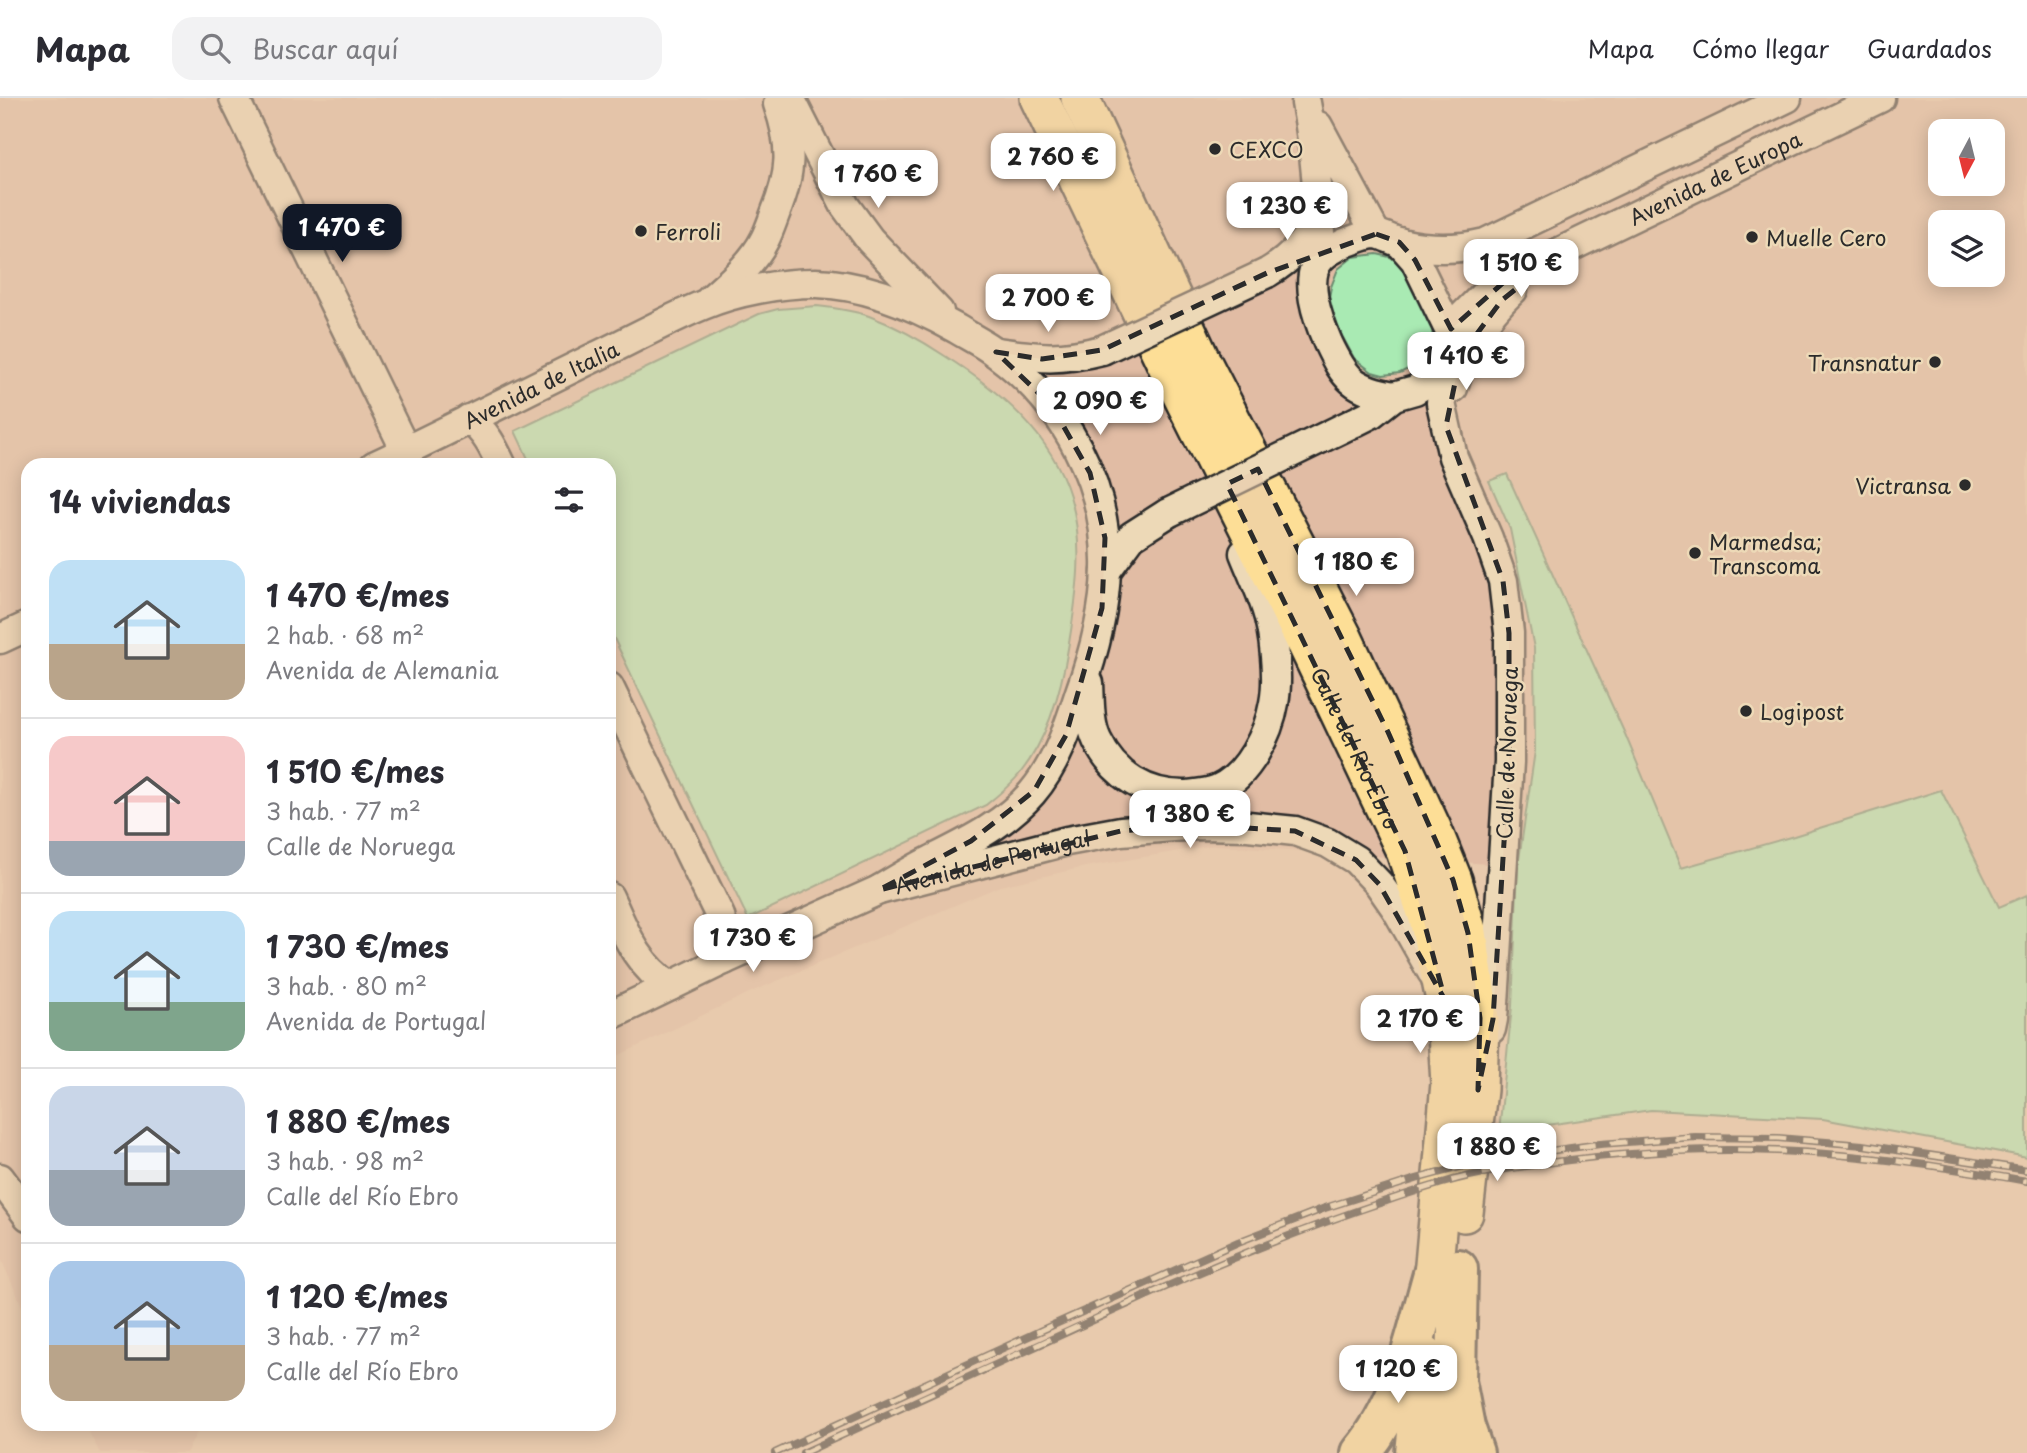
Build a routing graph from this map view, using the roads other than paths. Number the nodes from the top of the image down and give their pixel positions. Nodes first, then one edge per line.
1 (234, 98) edge
2 (760, 98) edge
3 (776, 98) edge
4 (790, 98) edge
5 (1040, 98) edge
6 (1082, 98) edge
7 (1787, 98) edge
8 (1880, 98) edge
9 (1305, 101) edge
10 (785, 190) junction
11 (1319, 209) junction
12 (1388, 238) junction
13 (1571, 246) junction
14 (1320, 258) junction
15 (1268, 273) junction
16 (706, 303) junction
17 (955, 329) junction
18 (1451, 334) junction
19 (996, 352) junction
20 (1444, 361) junction
21 (1171, 372) junction
22 (1394, 396) junction
23 (469, 419) junction
24 (1446, 426) junction
25 (406, 458) edge
26 (498, 458) edge
27 (1106, 571) junction
28 (21, 629) edge
29 (0, 639) edge
30 (1088, 669) junction
31 (618, 717) edge
32 (878, 890) junction
33 (616, 912) edge
34 (724, 960) junction
35 (670, 986) junction
36 (1446, 1000) junction
37 (616, 1013) edge
38 (1478, 1090) junction
39 (0, 1178) edge
40 (21, 1206) edge
41 (1446, 1268) junction
42 (1426, 1349) junction
43 (1360, 1453) edge
44 (1415, 1453) edge
45 (1435, 1453) edge
46 (1474, 1453) edge

1 - 25 street
2 - 10 street
3 - 10 street
4 - 17 street
5 - 21 main road, Calle del Río Ebro
6 - 38 main road, Calle del Río Ebro
7 - 12 street, Avenida de Europa
8 - 13 street, Avenida de Europa
9 - 11 street
9 - 12 street
10 - 16 street
11 - 14 street
11 - 15 street
12 - 14 street
12 - 18 street
13 - 18 street, Avenida de Europa
13 - 24 street, Calle de Noruega
14 - 15 street
14 - 22 street
15 - 19 street, bridge
16 - 17 street
16 - 23 street, Avenida de Italia
17 - 19 street
18 - 20 street
19 - 27 street
20 - 22 street
20 - 24 street, Calle de Noruega
21 - 30 street
21 - 36 main road, Calle del Río Ebro
22 - 27 street, bridge
23 - 25 street, Avenida de Italia
23 - 26 street
24 - 38 street, Calle de Noruega
27 - 30 street
28 - 29 street
30 - 32 street
31 - 34 street
32 - 34 street, Avenida de Portugal
32 - 36 street, Avenida de Portugal
33 - 35 street
34 - 35 street, Avenida de Portugal
35 - 37 street, Avenida de Portugal
36 - 41 main road, Calle del Río Ebro
38 - 41 main road, Calle del Río Ebro
39 - 40 street
41 - 42 main road, Calle del Río Ebro
41 - 43 highway
41 - 45 main road, Calle del Río Ebro
41 - 46 highway
42 - 44 highway
42 - 45 main road, Calle del Río Ebro

